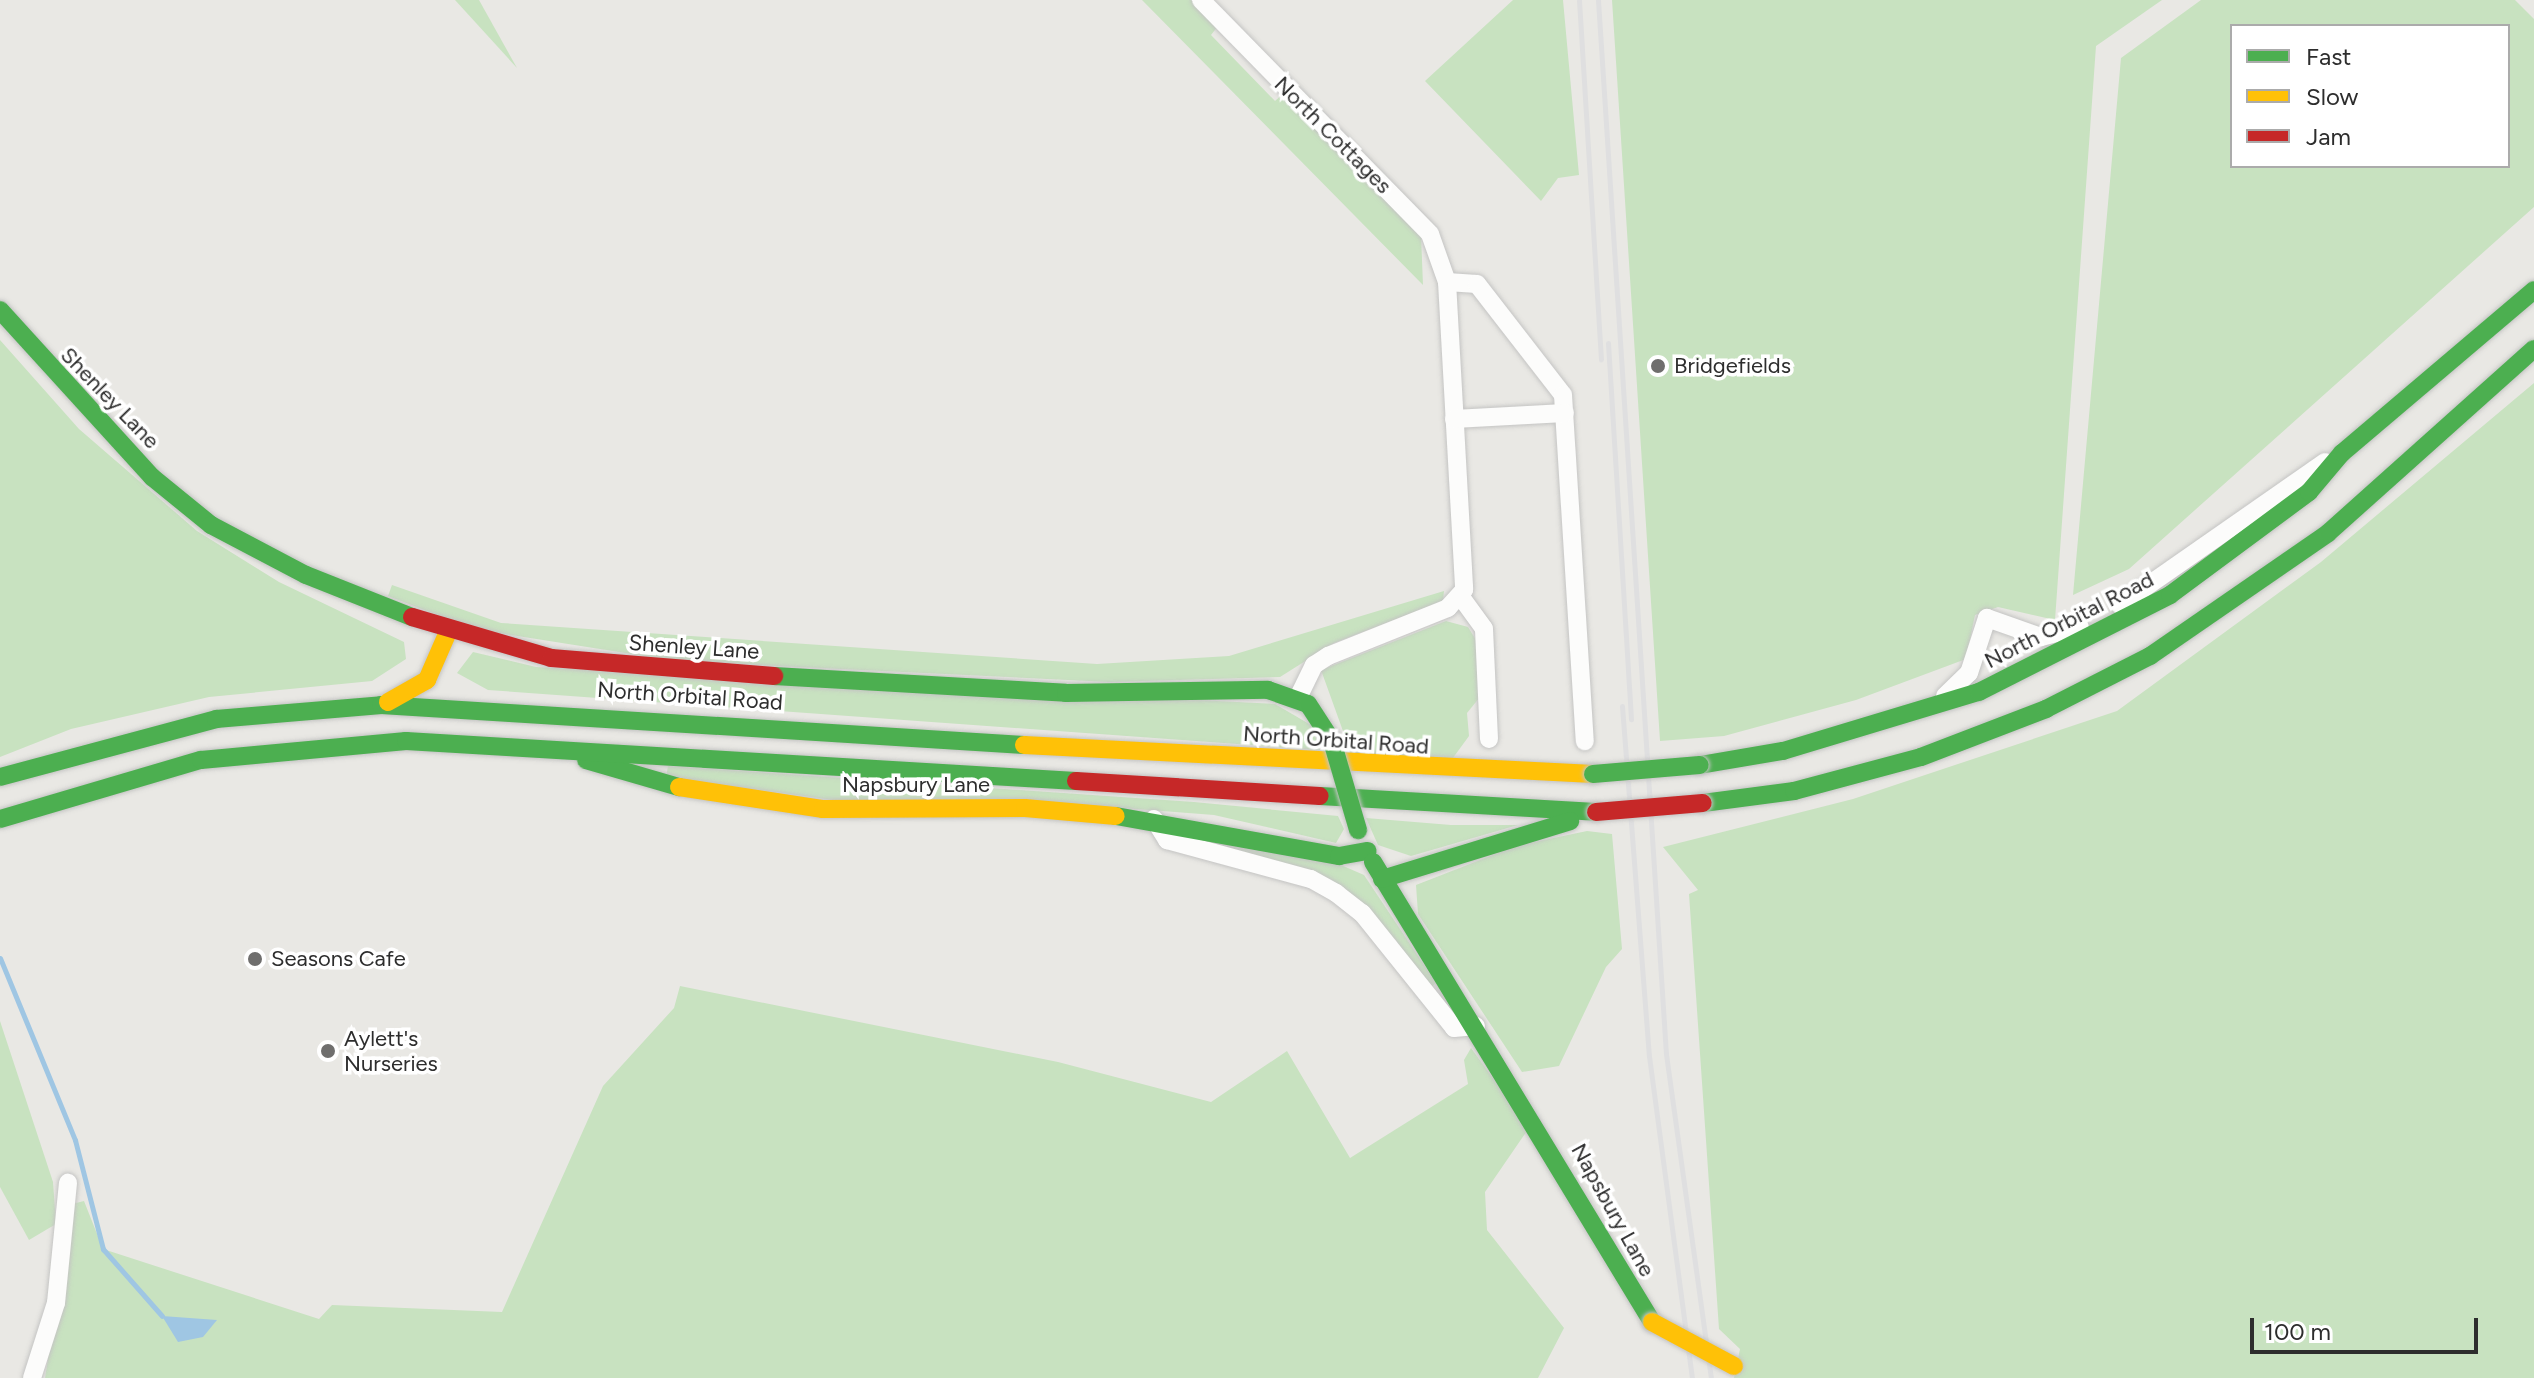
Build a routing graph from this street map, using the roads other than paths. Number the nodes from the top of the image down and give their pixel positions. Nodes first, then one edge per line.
1 (1201, 0) edge
2 (1447, 282) junction
3 (2534, 290) edge
4 (0, 310) edge
5 (2534, 349) edge
6 (1565, 413) junction
7 (1454, 419) junction
8 (2342, 453) junction
9 (1461, 597) junction
10 (448, 632) junction
11 (441, 661) junction
12 (1298, 698) junction
13 (381, 705) junction
14 (1935, 705) junction
15 (502, 707) junction
16 (1489, 739) dead end
17 (1585, 741) dead end
18 (552, 746) junction
19 (0, 777) edge
20 (1596, 812) junction
21 (0, 819) edge
22 (1154, 819) junction
23 (1368, 851) junction
24 (1382, 879) junction
25 (1476, 1026) junction
26 (68, 1183) dead end
27 (1741, 1372) edge
28 (32, 1378) edge

1 - 2 street, North Cottages
2 - 6 street
2 - 7 street, North Cottages
3 - 8 main road, North Orbital Road
4 - 10 main road, Shenley Lane
5 - 20 main road, bridge
6 - 7 street
6 - 17 street
7 - 9 street, North Cottages
8 - 14 main road, North Orbital Road
8 - 14 street
9 - 12 street
9 - 16 street
10 - 11 main road
10 - 12 main road, Shenley Lane
11 - 13 main road
11 - 15 main road
12 - 23 main road, bridge
13 - 15 main road, North Orbital Road
13 - 19 main road, North Orbital Road
14 - 15 main road, North Orbital Road, bridge
18 - 20 main road
18 - 21 main road
18 - 22 main road, Napsbury Lane
20 - 24 main road
22 - 23 main road, Napsbury Lane
22 - 25 street
23 - 24 main road
24 - 25 main road, Napsbury Lane
25 - 27 main road, Napsbury Lane, bridge
26 - 28 street

